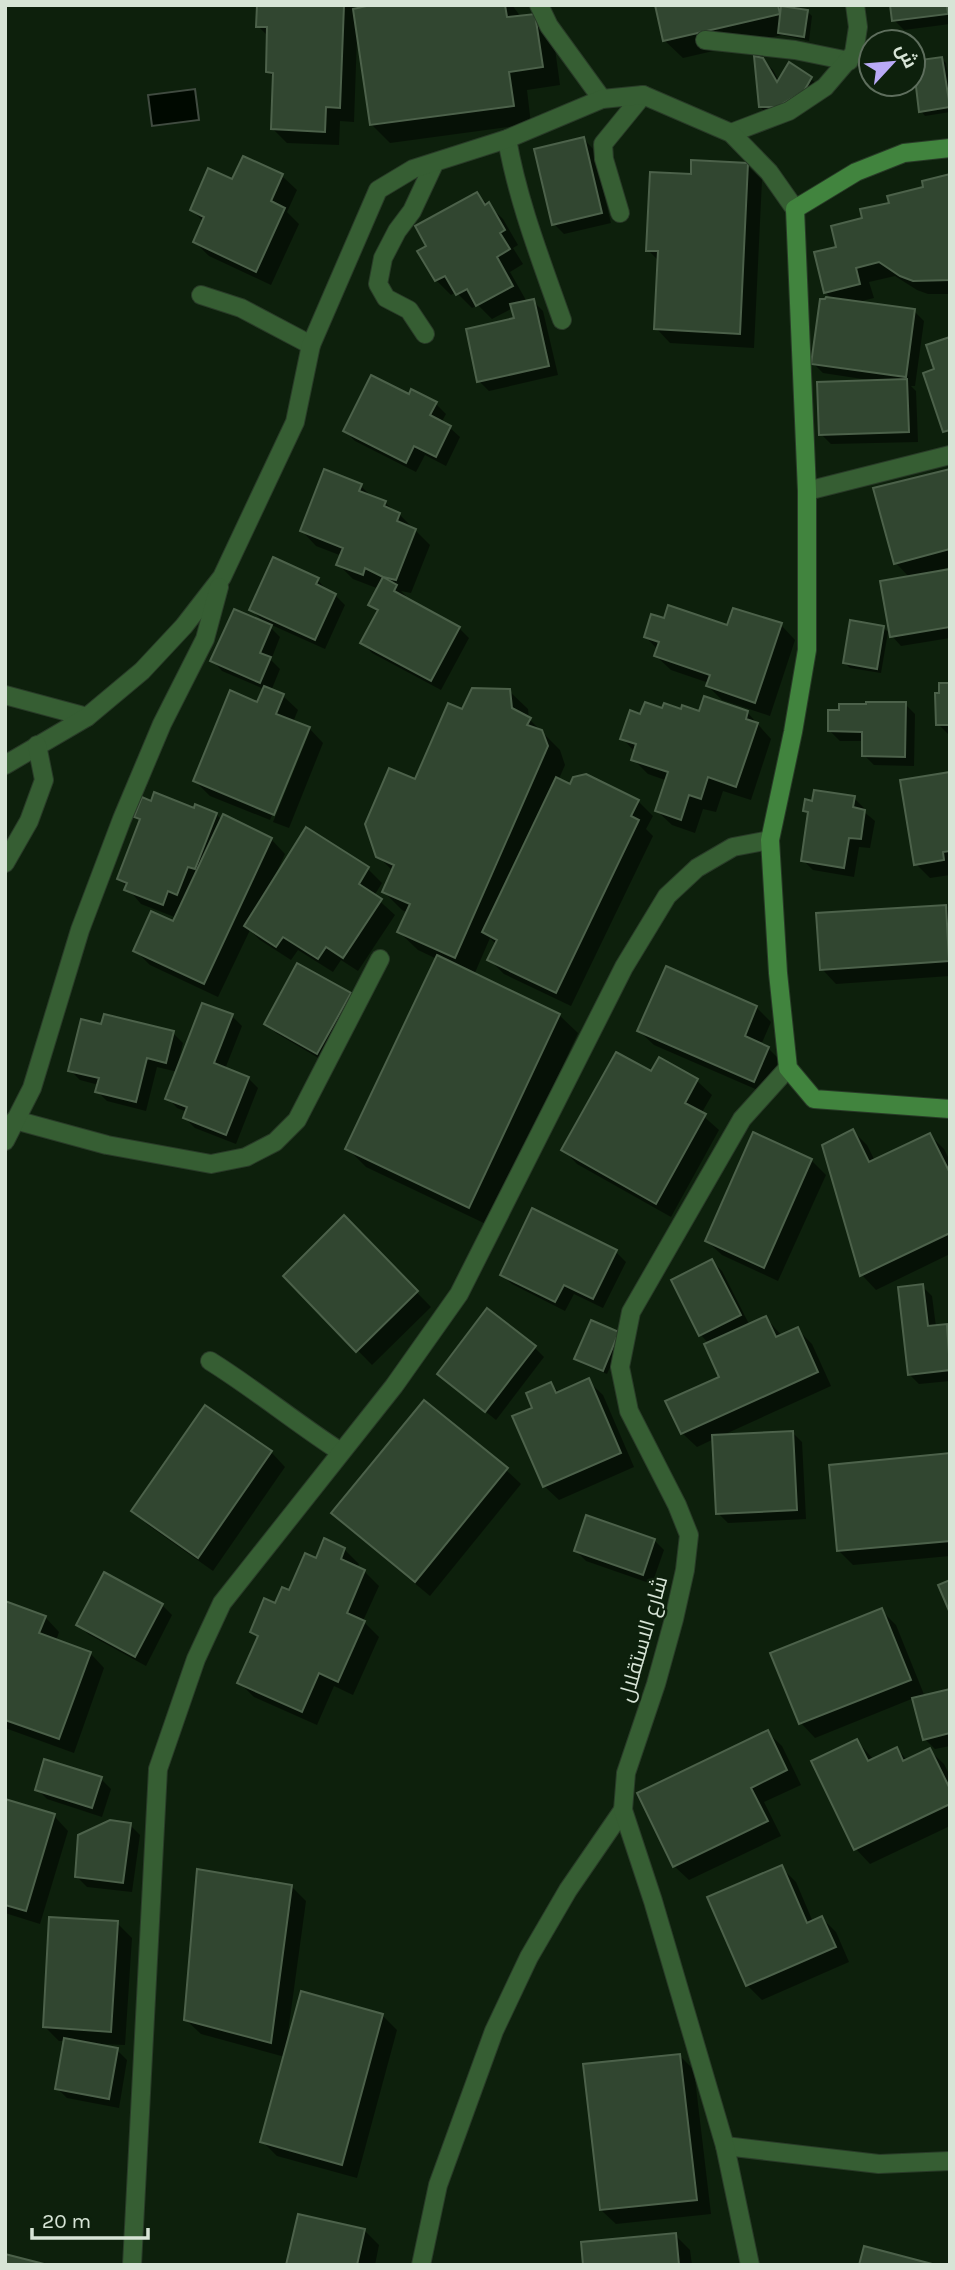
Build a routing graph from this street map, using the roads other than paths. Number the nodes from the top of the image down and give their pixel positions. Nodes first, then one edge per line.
1 (539, 5) edge
2 (855, 5) edge
3 (705, 40) dead end
4 (849, 61) junction
5 (643, 95) junction
6 (602, 99) junction
7 (731, 133) junction
8 (507, 139) junction
9 (950, 148) edge
10 (434, 164) junction
11 (795, 209) junction
12 (620, 213) dead end
13 (201, 295) dead end
14 (562, 320) dead end
15 (425, 334) dead end
16 (311, 345) junction
17 (950, 455) edge
18 (807, 491) junction
19 (222, 577) junction
20 (5, 695) edge
21 (87, 717) junction
22 (37, 745) junction
23 (5, 765) edge
24 (770, 840) junction
25 (5, 863) edge
26 (380, 959) dead end
27 (788, 1068) junction
28 (950, 1109) edge
29 (15, 1120) junction
30 (5, 1141) edge
31 (210, 1361) dead end
32 (341, 1452) junction
33 (623, 1810) junction
34 (725, 2146) junction
35 (950, 2161) edge
36 (132, 2265) edge
37 (421, 2265) edge
38 (750, 2265) edge

1 - 6 street
2 - 4 street
3 - 4 street
4 - 7 street
5 - 6 street
5 - 7 street
5 - 12 street
6 - 8 street
7 - 11 street
8 - 10 street
8 - 14 street
9 - 11 main road
10 - 15 street
10 - 16 street
11 - 18 main road
13 - 16 street
16 - 19 street
17 - 18 street
18 - 24 main road
19 - 21 street
19 - 29 street
20 - 21 street
21 - 22 street
22 - 23 street
22 - 25 street
24 - 27 main road
24 - 32 street
26 - 29 street
27 - 28 main road
27 - 33 street, شارع الاستقلال
29 - 30 street
31 - 32 street
32 - 36 street
33 - 34 street, شارع الاستقلال
33 - 37 street
34 - 35 street
34 - 38 street, شارع الاستقلال

